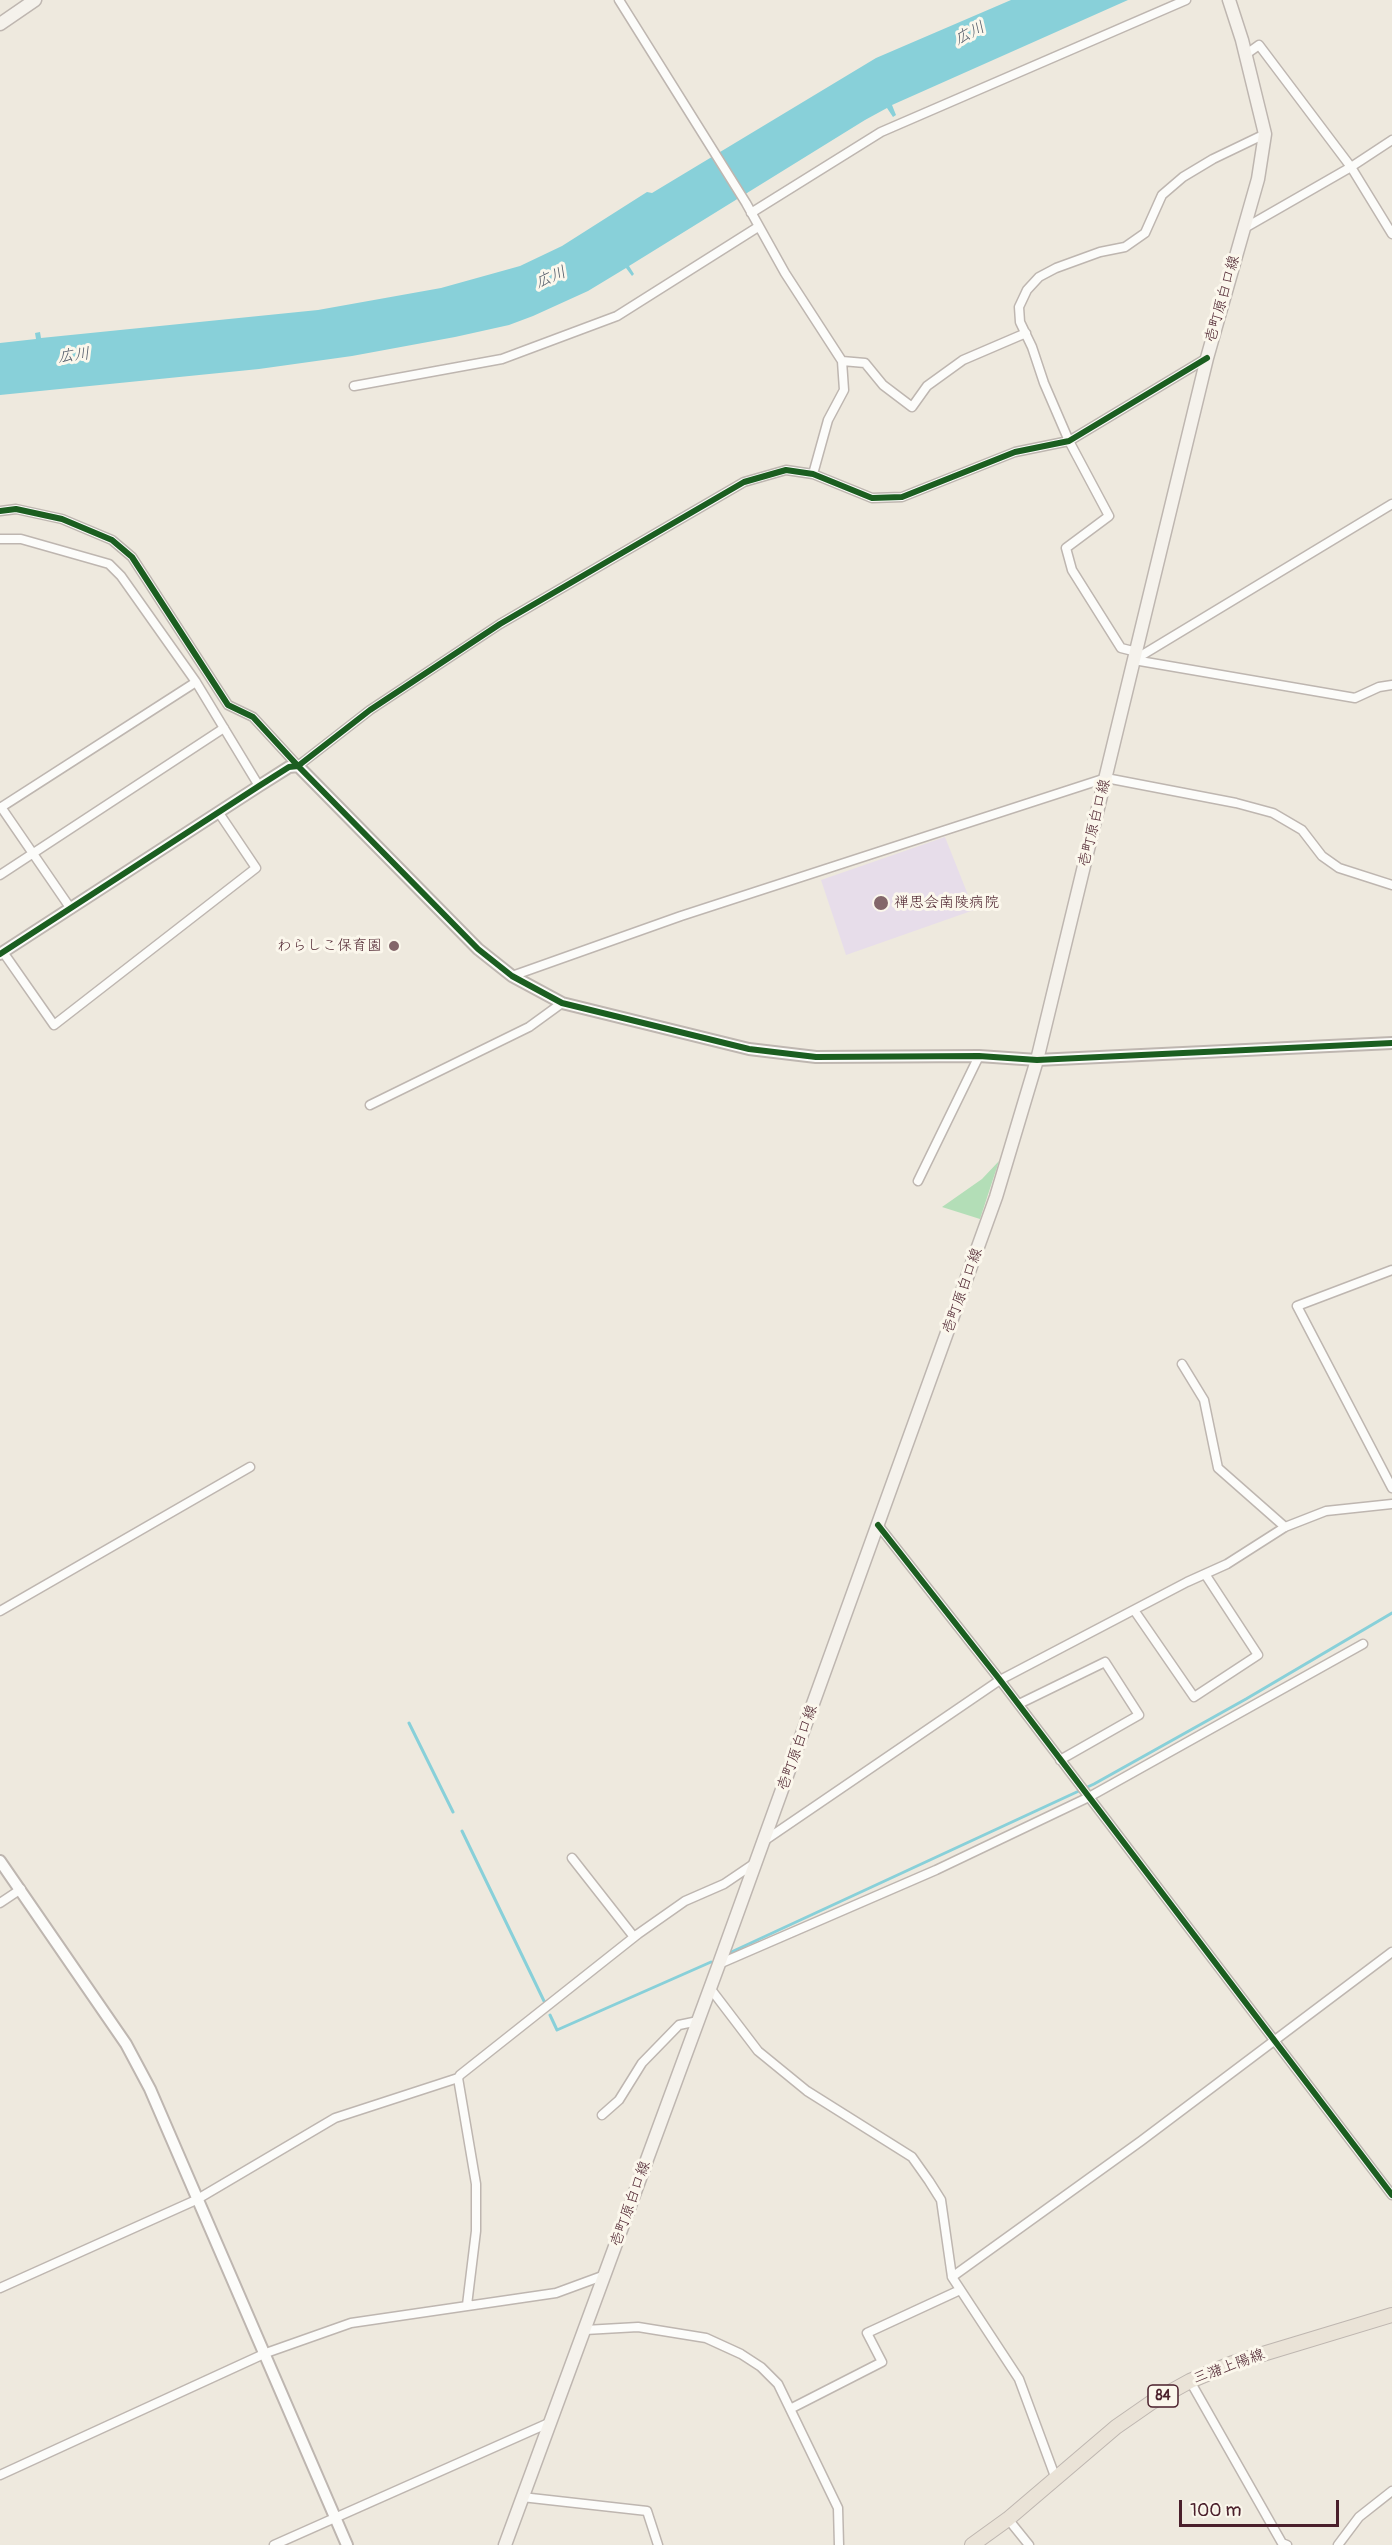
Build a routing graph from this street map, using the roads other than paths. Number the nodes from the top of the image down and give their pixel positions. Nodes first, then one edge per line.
1 (35, 0) edge
2 (619, 0) edge
3 (1186, 0) edge
4 (1229, 0) edge
5 (0, 24) edge
6 (1245, 55) junction
7 (1265, 134) junction
8 (1392, 140) edge
9 (1351, 167) junction
10 (751, 213) junction
11 (758, 227) junction
12 (1243, 229) junction
13 (1392, 234) edge
14 (1026, 333) junction
15 (1207, 358) junction
16 (842, 361) junction
17 (354, 386) dead end
18 (1069, 441) junction
19 (813, 474) junction
20 (1392, 504) edge
21 (0, 511) edge
22 (0, 539) edge
23 (1136, 656) junction
24 (196, 682) junction
25 (1392, 685) edge
26 (224, 729) junction
27 (298, 766) junction
28 (1106, 778) junction
29 (260, 786) junction
30 (1, 807) edge
31 (219, 813) junction
32 (32, 854) junction
33 (0, 875) edge
34 (1392, 885) edge
35 (71, 909) junction
36 (2, 953) edge
37 (512, 976) junction
38 (562, 1004) junction
39 (1392, 1043) edge
40 (978, 1056) junction
41 (1036, 1060) junction
42 (369, 1105) dead end
43 (918, 1181) dead end
44 (1392, 1270) edge
45 (1182, 1364) dead end
46 (250, 1467) dead end
47 (1392, 1488) edge
48 (1392, 1504) edge
49 (878, 1525) junction
50 (1285, 1527) junction
51 (1205, 1574) junction
52 (1134, 1610) junction
53 (0, 1611) edge
54 (1363, 1644) dead end
55 (1000, 1680) junction
56 (1019, 1704) junction
57 (1060, 1760) junction
58 (1089, 1797) junction
59 (764, 1841) junction
60 (572, 1858) dead end
61 (0, 1861) edge
62 (755, 1863) junction
63 (21, 1889) junction
64 (0, 1903) edge
65 (634, 1937) junction
66 (1392, 1952) edge
67 (719, 1964) junction
68 (710, 1988) junction
69 (698, 2021) junction
70 (1275, 2040) junction
71 (458, 2078) junction
72 (602, 2115) dead end
73 (1392, 2196) edge
74 (196, 2200) junction
75 (605, 2275) junction
76 (952, 2277) junction
77 (0, 2288) edge
78 (960, 2290) junction
79 (466, 2305) junction
80 (1392, 2315) edge
81 (585, 2330) junction
82 (266, 2353) junction
83 (1190, 2380) junction
84 (790, 2409) junction
85 (551, 2422) junction
86 (0, 2475) edge
87 (1056, 2479) junction
88 (1392, 2491) edge
89 (522, 2497) junction
90 (336, 2519) junction
91 (1008, 2519) junction
92 (274, 2545) edge
93 (347, 2545) edge
94 (505, 2545) edge
95 (658, 2545) edge
96 (839, 2545) edge
97 (972, 2545) edge
98 (1029, 2545) edge
99 (1287, 2545) edge
100 (1338, 2545) edge

1 - 5 main road
2 - 10 street
3 - 10 street
4 - 6 main road, 壱町原白口線
6 - 7 main road, 壱町原白口線
6 - 9 street
7 - 12 main road, 壱町原白口線
7 - 14 street
8 - 9 street
9 - 12 street
9 - 13 street
10 - 11 street
11 - 16 street
11 - 17 street
12 - 15 main road, 壱町原白口線
14 - 16 street
14 - 18 street
15 - 18 street
15 - 23 main road, 壱町原白口線
16 - 19 street
18 - 19 street
18 - 23 street
19 - 27 street
20 - 23 street
21 - 27 street
22 - 24 street
23 - 25 street
23 - 28 main road, 壱町原白口線
24 - 26 street
24 - 30 street
26 - 29 street
26 - 32 street
27 - 29 street
27 - 37 street
28 - 34 street
28 - 37 street
28 - 41 main road, 壱町原白口線
29 - 31 street
30 - 32 street
31 - 35 street
31 - 36 street
32 - 33 street
32 - 35 street
35 - 36 street
37 - 38 street
38 - 40 street
38 - 42 street
39 - 41 street
40 - 41 street
40 - 43 street
41 - 49 main road, 壱町原白口線
44 - 47 street
45 - 50 street
46 - 53 street
48 - 50 street
49 - 55 street
49 - 59 main road, 壱町原白口線
50 - 51 street
51 - 52 street
51 - 52 street
52 - 55 street
54 - 58 street
55 - 56 street
55 - 59 street
56 - 57 street
56 - 57 street
57 - 58 street
58 - 67 street
58 - 70 street
59 - 62 main road, 壱町原白口線
60 - 65 street
61 - 63 street
62 - 65 street
62 - 67 main road, 壱町原白口線
63 - 64 street
63 - 74 street
65 - 71 street
66 - 70 street
67 - 68 main road, 壱町原白口線
68 - 69 main road, 壱町原白口線
68 - 76 street
69 - 72 street
69 - 75 main road, 壱町原白口線
70 - 73 street
70 - 76 street
71 - 74 street
71 - 79 street
74 - 77 street
74 - 82 street
75 - 79 street
75 - 81 main road, 壱町原白口線
76 - 78 street
78 - 84 street
78 - 87 street
79 - 82 street
80 - 83 main road, 三潴上陽線 / 84
81 - 84 street
81 - 85 main road, 壱町原白口線
82 - 86 street
82 - 90 street
83 - 87 main road, 三潴上陽線 / 84
83 - 99 street
84 - 96 street
85 - 89 main road, 壱町原白口線
85 - 90 street
87 - 91 main road, 三潴上陽線 / 84
88 - 100 street
89 - 94 main road, 壱町原白口線
89 - 95 street
90 - 92 street
90 - 93 street
91 - 97 main road, 三潴上陽線 / 84
91 - 98 street

